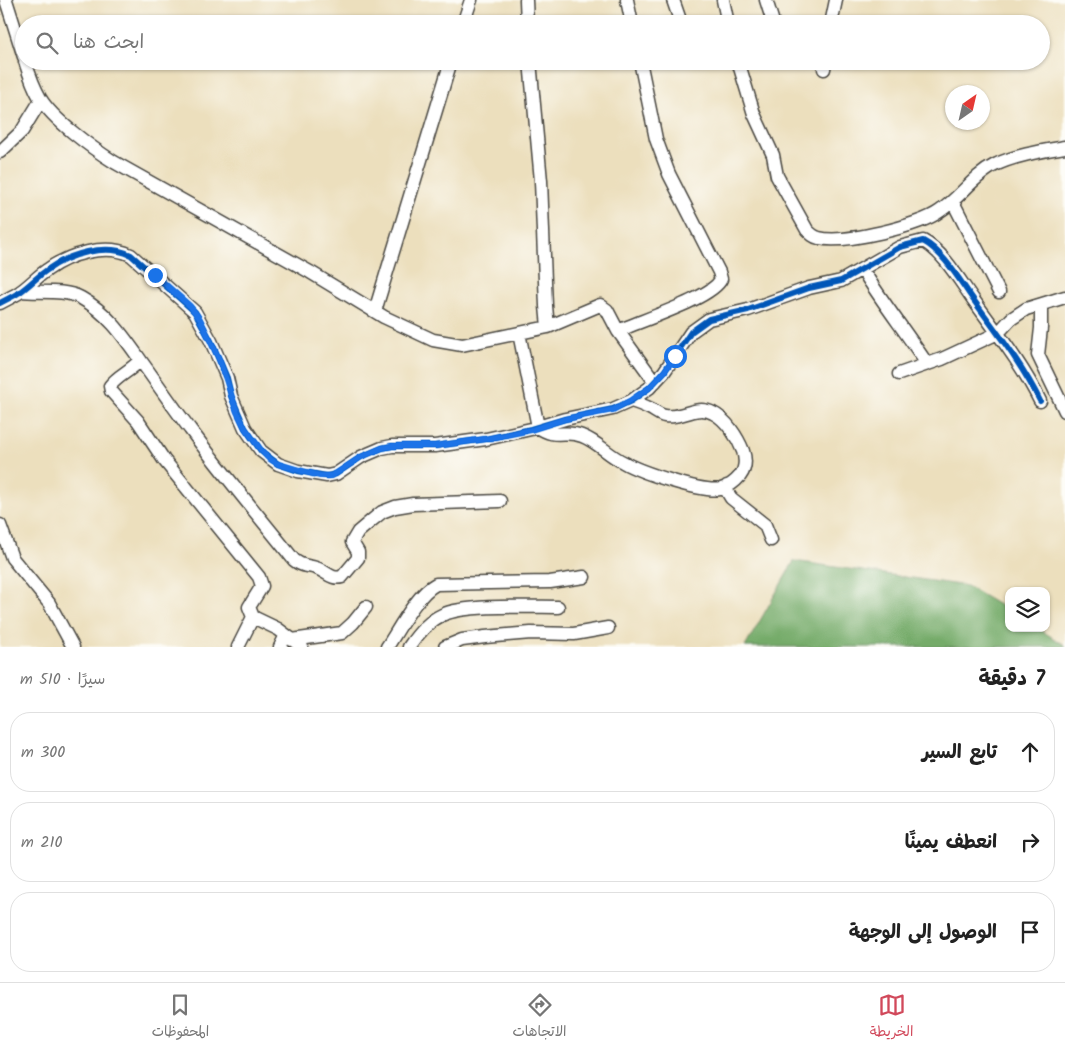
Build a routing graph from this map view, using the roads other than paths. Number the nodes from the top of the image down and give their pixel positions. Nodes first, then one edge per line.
1 (6, 0) edge
2 (471, 0) edge
3 (526, 0) edge
4 (626, 0) edge
5 (674, 0) edge
6 (723, 0) edge
7 (766, 0) edge
8 (836, 0) edge
9 (466, 15) edge
10 (527, 15) edge
11 (630, 15) edge
12 (679, 15) edge
13 (726, 15) edge
14 (770, 15) edge
15 (833, 15) edge
16 (15, 28) edge
17 (29, 70) edge
18 (448, 70) edge
19 (531, 70) edge
20 (642, 70) edge
21 (741, 70) edge
22 (41, 100) junction
23 (1065, 147) edge
24 (0, 152) edge
25 (952, 202) junction
26 (862, 269) junction
27 (21, 292) junction
28 (999, 292) dead end
29 (1065, 297) edge
30 (0, 303) edge
31 (1040, 304) junction
32 (375, 311) junction
33 (548, 326) junction
34 (618, 331) junction
35 (998, 333) junction
36 (519, 334) junction
37 (140, 360) junction
38 (927, 364) junction
39 (899, 374) dead end
40 (655, 382) junction
41 (631, 400) junction
42 (1040, 401) dead end
43 (1065, 411) edge
44 (538, 427) junction
45 (727, 486) junction
46 (500, 501) dead end
47 (0, 525) edge
48 (771, 540) dead end
49 (6, 556) edge
50 (584, 577) dead end
51 (484, 584) junction
52 (366, 607) dead end
53 (558, 607) dead end
54 (485, 608) junction
55 (253, 617) junction
56 (608, 628) dead end
57 (293, 641) edge
58 (73, 647) edge
59 (238, 647) edge
60 (280, 647) edge
61 (387, 647) edge
62 (409, 647) edge
63 (445, 647) edge

1 - 16 street
2 - 9 street
3 - 10 street
4 - 11 street
5 - 12 street
6 - 13 street
7 - 14 street
8 - 15 street
17 - 22 street
18 - 32 street
19 - 33 street
20 - 34 street
21 - 25 street
22 - 24 street
22 - 32 street
23 - 25 street
25 - 28 street
26 - 35 street
26 - 38 street
26 - 40 street
27 - 30 street
27 - 37 street
27 - 44 street
29 - 31 street
31 - 35 street
31 - 43 street
32 - 36 street
33 - 34 street
33 - 36 street
34 - 40 street
35 - 38 street
35 - 42 street
36 - 44 street
37 - 46 street
37 - 55 street
38 - 39 street
40 - 41 street
41 - 44 street
41 - 45 street
44 - 45 street
45 - 48 street
47 - 49 street
49 - 58 street
50 - 51 street
51 - 54 street
51 - 61 street
52 - 57 street
53 - 54 street
54 - 62 street
55 - 57 street
55 - 59 street
56 - 63 street
57 - 60 street

